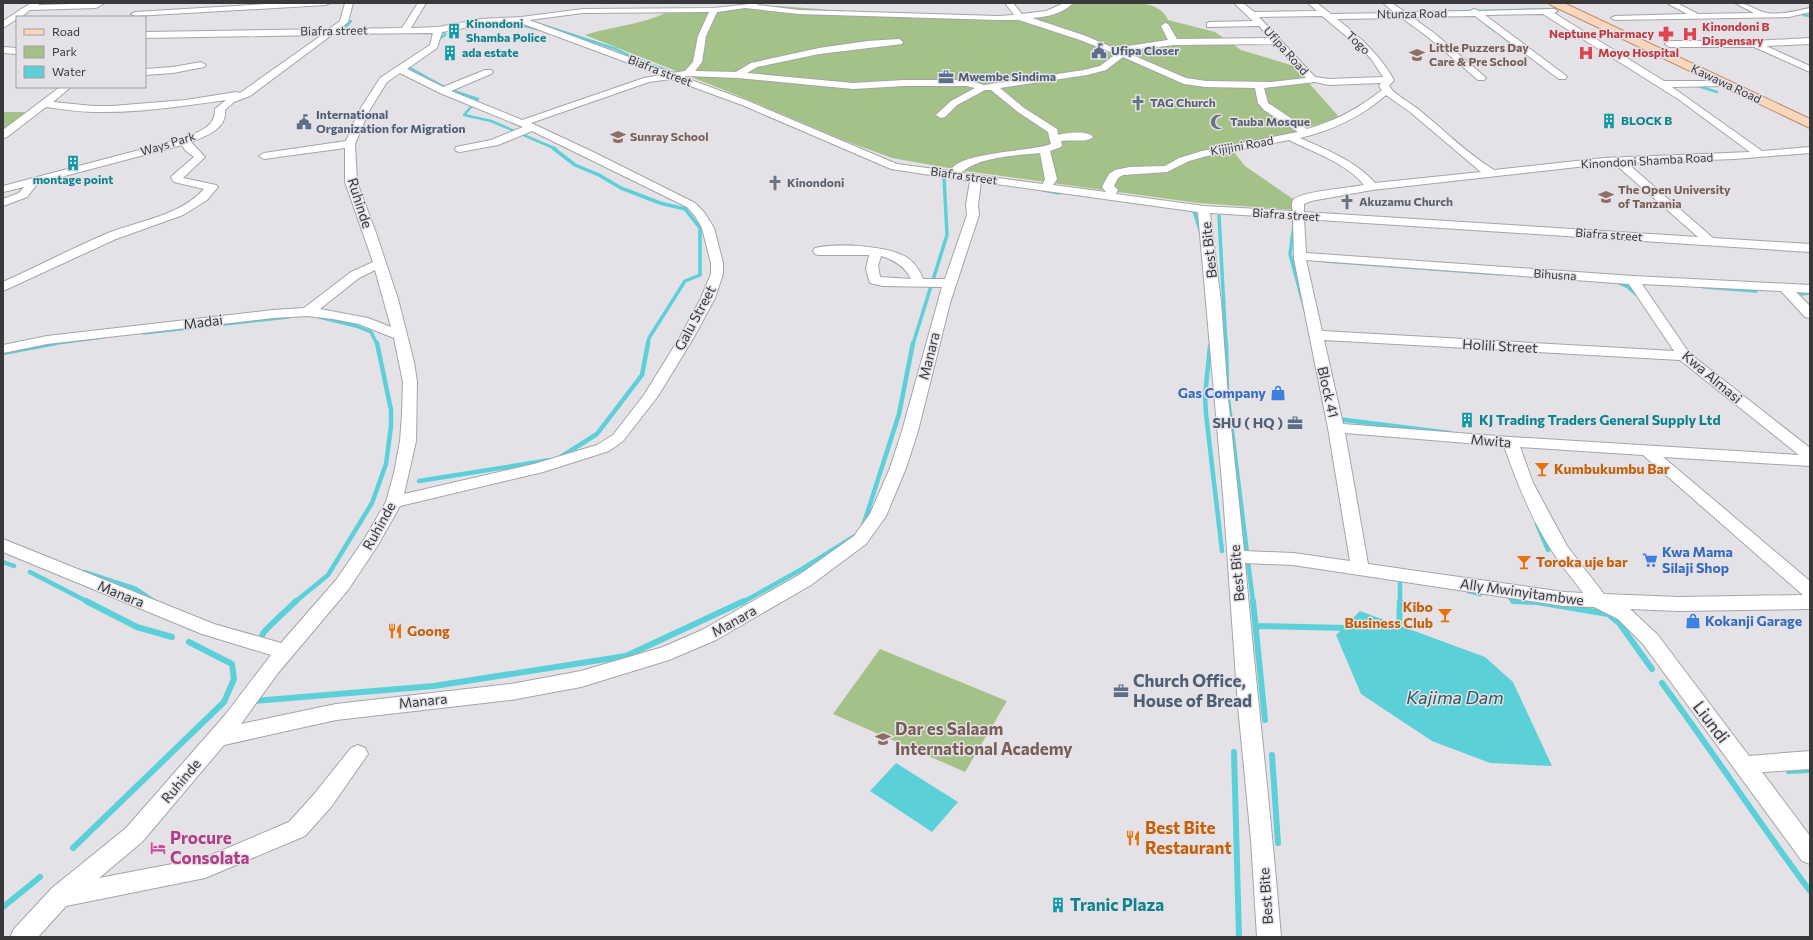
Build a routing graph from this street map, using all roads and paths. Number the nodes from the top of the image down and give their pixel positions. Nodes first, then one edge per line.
1 (36, 3) edge
2 (144, 3) edge
3 (326, 3) edge
4 (350, 3) edge
5 (422, 3) edge
6 (757, 3) edge
7 (1009, 3) edge
8 (1069, 3) edge
9 (1238, 3) edge
10 (1312, 3) edge
11 (1387, 3) edge
12 (1460, 3) edge
13 (1555, 3) edge
14 (1671, 3) edge
15 (1739, 3) edge
16 (98, 5) edge
17 (745, 6) junction
18 (609, 7) edge
19 (28, 8) junction
20 (714, 10) junction
21 (1569, 10) junction
22 (1810, 10) edge
23 (1544, 11) junction
24 (1476, 12) junction
25 (1603, 12) dead end
26 (85, 14) dead end
27 (1403, 14) junction
28 (133, 15) edge
29 (1251, 15) junction
30 (1326, 15) junction
31 (16, 16) edge
32 (16, 16) edge
33 (1765, 16) junction
34 (1020, 17) junction
35 (1698, 17) junction
36 (519, 18) junction
37 (1615, 18) junction
38 (1261, 23) junction
39 (3, 25) edge
40 (16, 25) edge
41 (1210, 25) dead end
42 (1166, 26) dead end
43 (406, 29) junction
44 (438, 30) junction
45 (1641, 30) dead end
46 (332, 31) junction
47 (146, 35) edge
48 (1276, 41) junction
49 (1810, 41) edge
50 (899, 42) dead end
51 (1174, 42) junction
52 (1664, 42) joint
53 (1754, 44) junction
54 (3, 50) edge
55 (16, 51) edge
56 (1118, 52) junction
57 (201, 65) dead end
58 (1810, 69) edge
59 (398, 70) junction
60 (146, 72) edge
61 (488, 72) dead end
62 (688, 73) junction
63 (738, 74) junction
64 (671, 75) junction
65 (1562, 77) dead end
66 (1481, 78) dead end
67 (1313, 80) junction
68 (1724, 83) junction
69 (1663, 84) junction
70 (1259, 85) junction
71 (1388, 85) junction
72 (65, 88) edge
73 (988, 88) junction
74 (443, 91) junction
75 (247, 94) junction
76 (146, 98) dead end
77 (186, 103) junction
78 (45, 104) junction
79 (1810, 114) edge
80 (941, 115) dead end
81 (1810, 124) edge
82 (527, 125) junction
83 (1306, 133) junction
84 (3, 135) edge
85 (1291, 137) junction
86 (1088, 138) dead end
87 (1054, 139) junction
88 (186, 141) junction
89 (350, 144) junction
90 (460, 149) dead end
91 (1044, 149) junction
92 (1810, 150) edge
93 (1760, 154) junction
94 (264, 156) dead end
95 (1618, 161) junction
96 (1491, 173) junction
97 (955, 175) junction
98 (976, 178) junction
99 (27, 184) junction
100 (1372, 187) junction
101 (3, 188) edge
102 (1047, 188) junction
103 (1110, 196) junction
104 (3, 203) edge
105 (1204, 209) junction
106 (1299, 216) junction
107 (1710, 242) junction
108 (1810, 248) edge
109 (819, 251) dead end
110 (877, 252) junction
111 (1301, 256) junction
112 (380, 263) junction
113 (1633, 280) junction
114 (933, 282) junction
115 (3, 287) edge
116 (1784, 287) junction
117 (1810, 289) edge
118 (307, 312) junction
119 (1810, 314) edge
120 (1315, 335) junction
121 (401, 336) junction
122 (3, 349) edge
123 (1684, 356) junction
124 (1336, 428) junction
125 (1510, 442) junction
126 (1646, 450) junction
127 (1810, 456) edge
128 (1810, 461) edge
129 (394, 502) junction
130 (3, 545) edge
131 (1236, 557) junction
132 (1360, 568) junction
133 (1810, 591) edge
134 (1600, 602) junction
135 (1810, 602) edge
136 (286, 652) junction
137 (217, 738) junction
138 (358, 754) dead end
139 (1810, 760) edge
140 (1743, 765) junction
141 (1810, 854) edge
142 (59, 897) junction
143 (22, 937) edge
144 (1269, 937) edge

1 - 19 street
2 - 28 street
3 - 28 street
4 - 46 street, Ways Park
5 - 43 street
6 - 17 street
7 - 34 street
8 - 34 street
9 - 29 street, Ufipa Road
10 - 30 street, Togo
11 - 27 street
12 - 24 street
13 - 21 main road, Kawawa Road
14 - 35 street
15 - 33 street
16 - 19 street
16 - 26 street
17 - 20 street
17 - 34 street
18 - 20 street
18 - 36 street
19 - 31 street
20 - 62 street
21 - 23 street, Ntunza Road
21 - 68 main road, Kawawa Road
22 - 33 street
23 - 24 street, Ntunza Road
23 - 69 street
24 - 27 street, Ntunza Road
24 - 65 street
25 - 37 main road
27 - 30 street, Ntunza Road
27 - 66 street
29 - 30 street, Ntunza Road
29 - 38 street, Ufipa Road
30 - 71 street, Togo
32 - 39 street
33 - 35 street
34 - 56 street
35 - 37 street
36 - 44 street, Biafra street
36 - 64 street, Biafra street
37 - 45 main road
38 - 41 street
38 - 48 street, Ufipa Road
39 - 40 street
42 - 51 street
43 - 44 street, Biafra street
43 - 46 street, Biafra street
44 - 59 street, Ruhinde
46 - 47 street, Biafra street
46 - 75 street, Ways Park
48 - 51 street
48 - 67 street, Ufipa Road
49 - 53 street
50 - 63 street
51 - 56 street
52 - 53 street
52 - 79 main road, Kawawa Road
53 - 58 street
54 - 55 street
56 - 70 street
56 - 73 street
57 - 60 street
59 - 74 street, Galu Street
59 - 89 street, Ruhinde
61 - 74 street
62 - 63 street
62 - 64 street
63 - 73 street
64 - 82 street
64 - 97 street, Biafra street
67 - 70 street
67 - 71 street, Ufipa Road
68 - 69 street
68 - 81 main road, Kawawa Road
69 - 93 street
70 - 83 street
71 - 83 street, Kijijini Road
71 - 96 street, Togo
72 - 78 street
73 - 80 street
73 - 87 street
74 - 82 street, Galu Street
75 - 77 street
75 - 88 street, Ways Park
76 - 77 street
77 - 78 street
78 - 84 street
82 - 90 street
82 - 129 street, Galu Street
83 - 85 street, Kijijini Road
85 - 100 street
85 - 103 street, Kijijini Road
86 - 87 street
87 - 91 street
88 - 99 street, Ways Park
88 - 115 street
89 - 94 street
89 - 112 street, Ruhinde
91 - 97 street
91 - 102 street
92 - 93 street, Kinondoni Shamba Road
93 - 95 street, Kinondoni Shamba Road
95 - 96 street, Kinondoni Shamba Road
95 - 107 street
96 - 100 street, Kinondoni Shamba Road
97 - 98 street, Biafra street
98 - 102 street, Biafra street
98 - 114 street, Manara
99 - 101 street
99 - 104 street
100 - 106 street, Kinondoni Shamba Road
102 - 103 street, Biafra street
103 - 105 street, Biafra street
105 - 106 street, Biafra street
105 - 131 street, Best Bite
106 - 107 street, Biafra street
106 - 111 street, Block 41
107 - 108 street, Biafra street
109 - 110 street
110 - 114 street
110 - 114 street
111 - 113 street, Bihusna
111 - 120 street, Block 41
112 - 118 street
112 - 121 street, Ruhinde
113 - 116 street, Bihusna
113 - 123 street, Kwa Almasi
114 - 137 street, Manara
116 - 117 street, Bihusna
116 - 119 street
118 - 121 street, Madai
118 - 122 street, Madai
120 - 123 street, Holili Street
120 - 124 street, Block 41
121 - 129 street, Ruhinde
123 - 127 street, Kwa Almasi
124 - 125 street, Mwita
124 - 132 street, Block 41
125 - 126 street, Mwita
125 - 134 street
126 - 128 street, Mwita
126 - 133 street
129 - 136 street, Ruhinde
130 - 136 street, Manara
131 - 132 street, Ally Mwinyitambwe
131 - 144 street, Best Bite
132 - 134 street, Ally Mwinyitambwe
134 - 135 street, Ally Mwinyitambwe
134 - 140 street, Liundi
136 - 137 street, Ruhinde
137 - 142 street, Ruhinde
138 - 142 street
139 - 140 street
140 - 141 street, Liundi
142 - 143 street, Ruhinde

